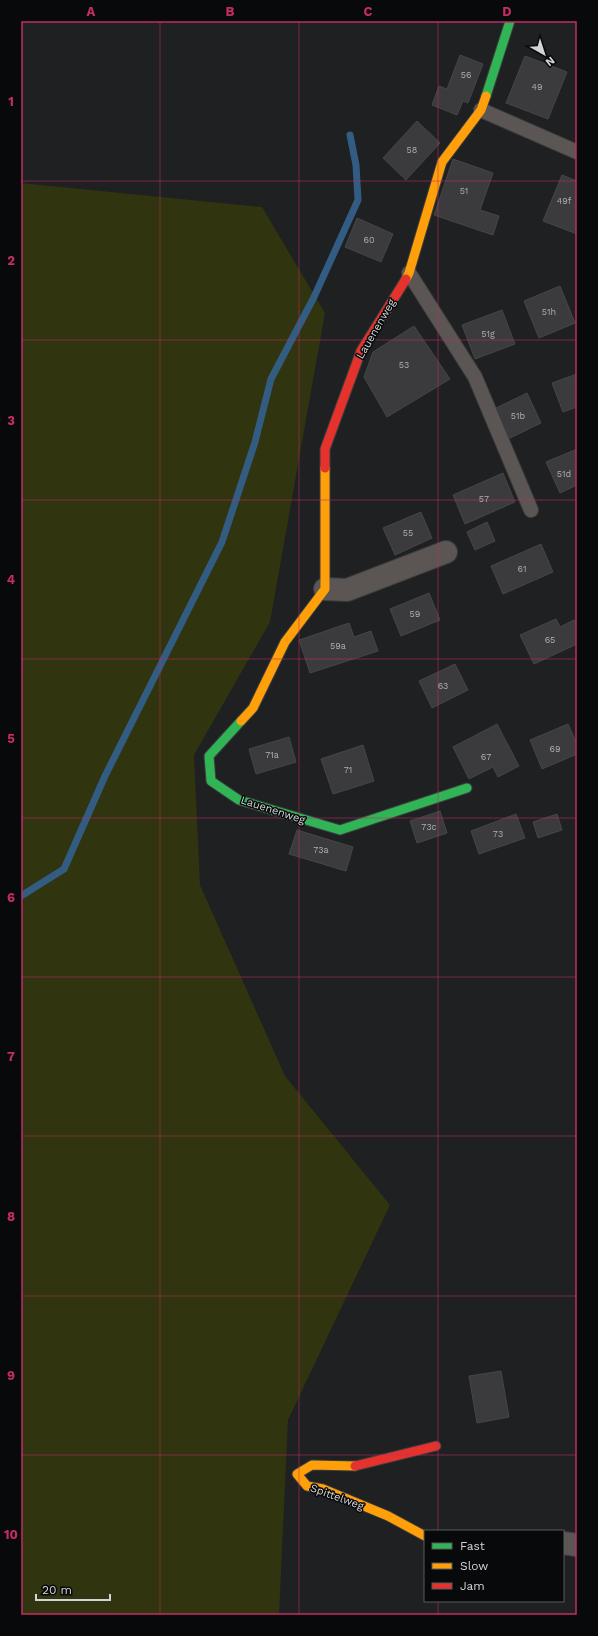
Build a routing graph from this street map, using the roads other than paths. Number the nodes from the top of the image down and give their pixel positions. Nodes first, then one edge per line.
1 (510, 21) edge
2 (481, 110) junction
3 (577, 152) edge
4 (409, 273) junction
5 (531, 510) dead end
6 (446, 552) dead end
7 (325, 589) junction
8 (466, 788) dead end
9 (436, 1446) dead end
10 (424, 1535) edge
11 (564, 1543) edge
12 (577, 1545) edge

1 - 2 street, Lauenenweg
2 - 3 lane
2 - 4 street, Lauenenweg
4 - 5 lane
4 - 7 street, Lauenenweg
6 - 7 street
7 - 8 street, Lauenenweg
9 - 10 street, Spittelweg
11 - 12 street

